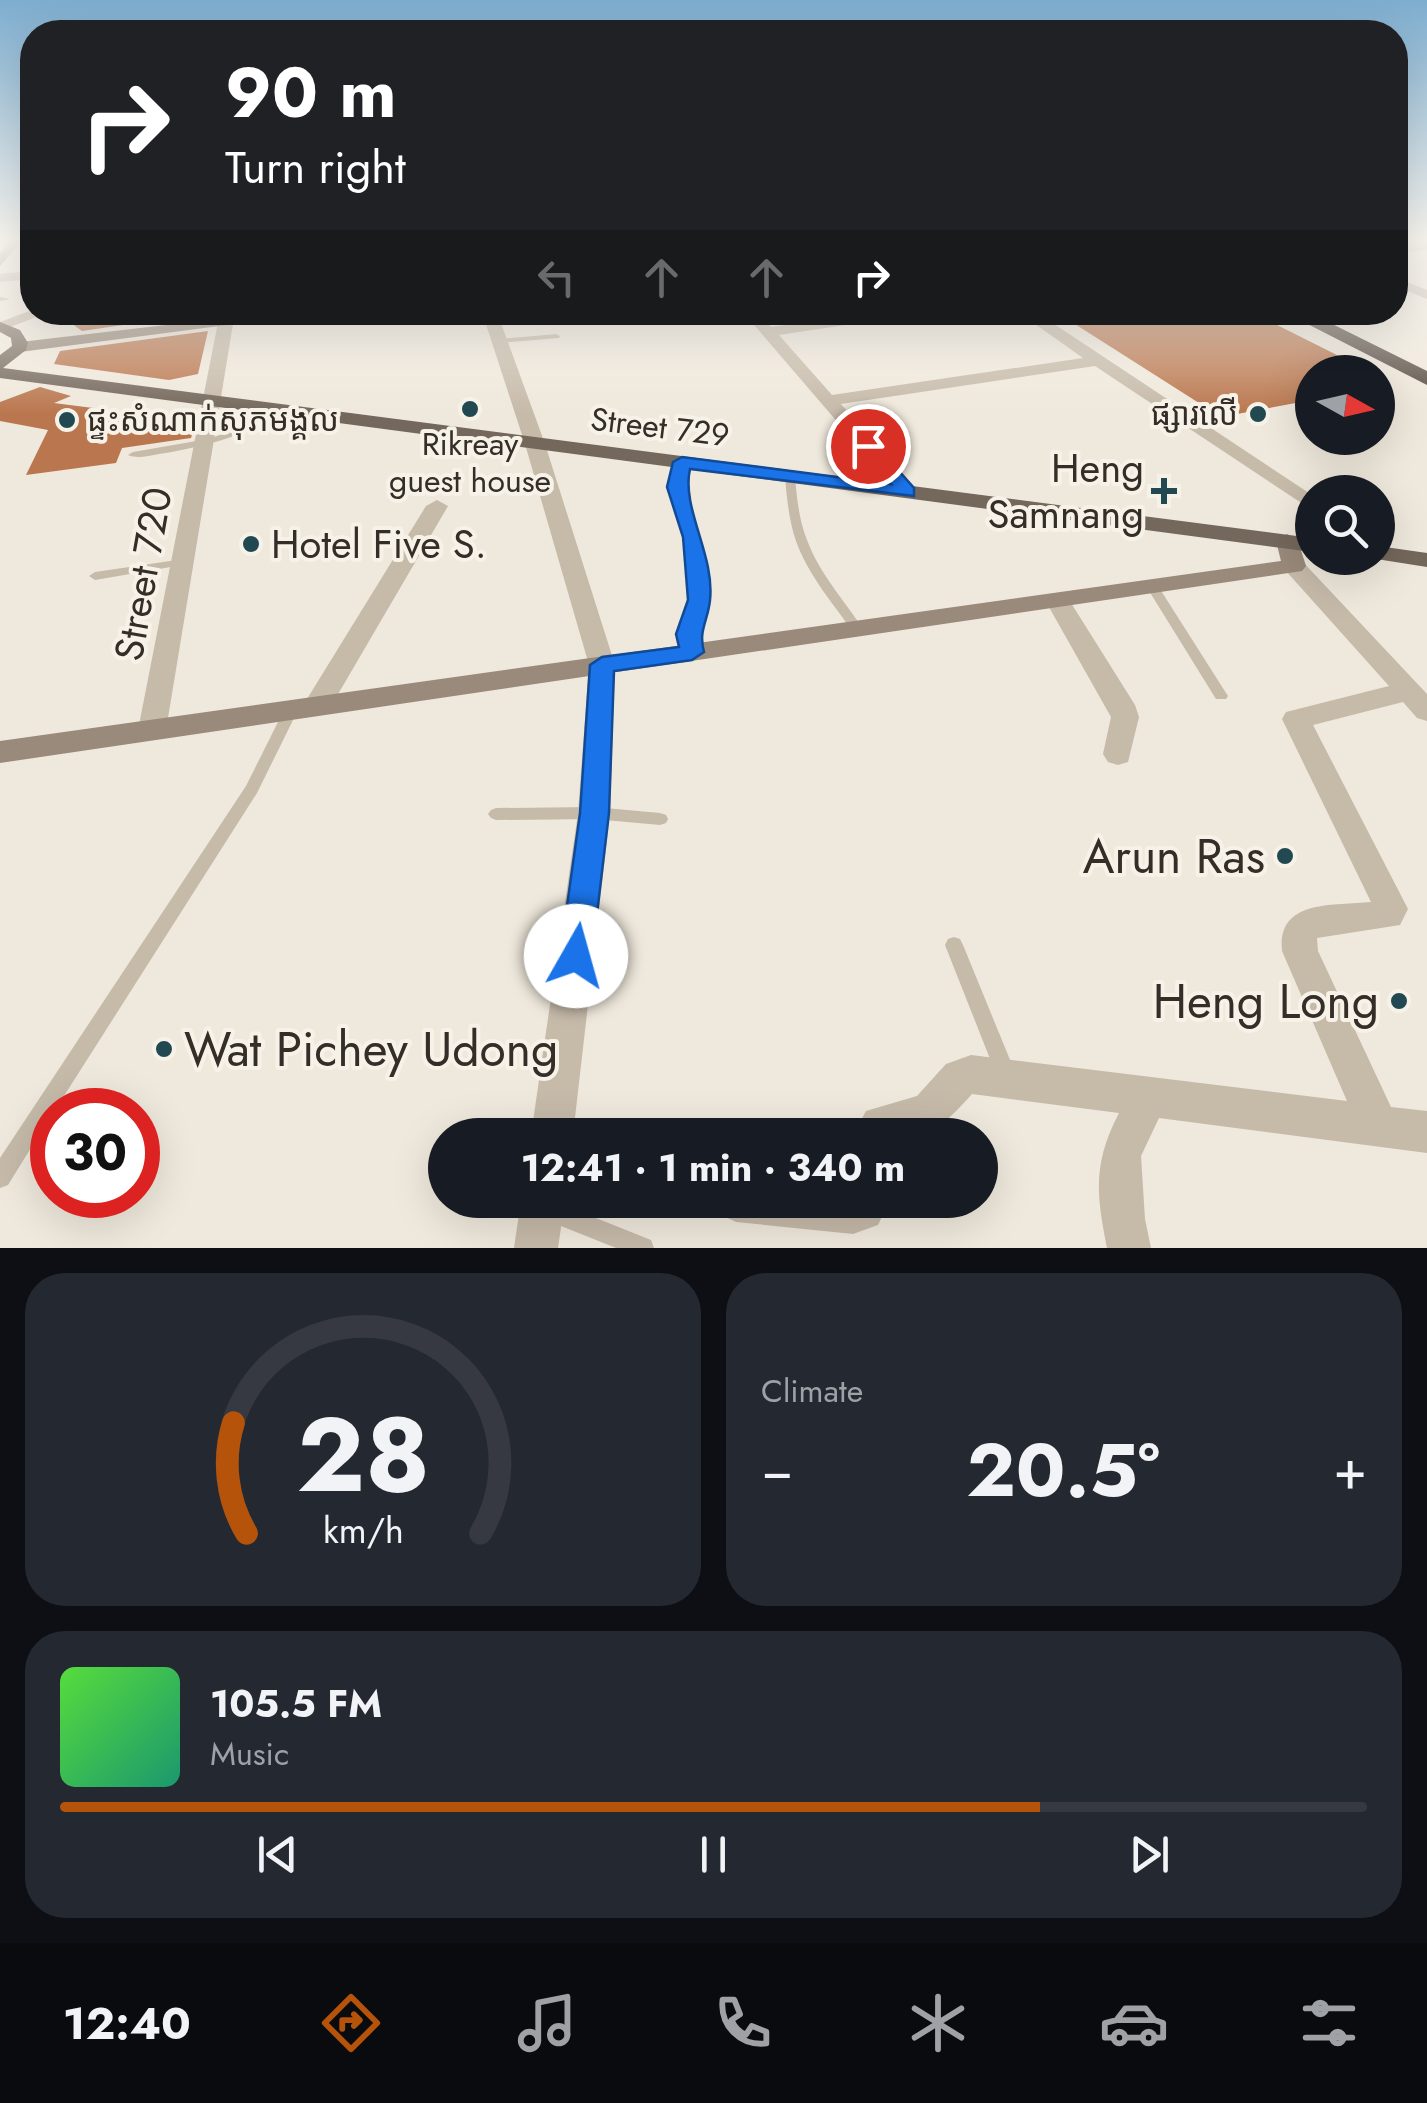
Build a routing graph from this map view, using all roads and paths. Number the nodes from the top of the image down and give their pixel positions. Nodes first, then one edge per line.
1 (177, 325) edge
2 (226, 325) edge
3 (493, 325) edge
4 (761, 325) edge
5 (822, 325) edge
6 (1045, 325) edge
7 (1319, 325) edge
8 (1, 327) edge
9 (767, 332) junction
10 (556, 336) dead end
11 (499, 341) junction
12 (20, 347) junction
13 (1097, 361) junction
14 (0, 364) edge
15 (0, 373) edge
16 (1427, 379) edge
17 (828, 401) junction
18 (213, 402) junction
19 (284, 411) junction
20 (535, 444) junction
21 (205, 445) junction
22 (133, 455) dead end
23 (682, 462) junction
24 (790, 477) junction
25 (908, 492) junction
26 (1295, 493) edge
27 (436, 506) dead end
28 (1295, 551) edge
29 (1295, 552) edge
30 (1395, 554) edge
31 (1427, 560) edge
32 (184, 562) junction
33 (1317, 575) edge
34 (95, 576) dead end
35 (1152, 586) junction
36 (1056, 600) junction
37 (857, 629) junction
38 (692, 652) junction
39 (602, 665) junction
40 (1221, 696) dead end
41 (1418, 701) edge
42 (304, 708) junction
43 (152, 730) junction
44 (0, 752) edge
45 (1118, 754) dead end
46 (594, 813) junction
47 (496, 814) dead end
48 (660, 820) dead end
49 (954, 945) dead end
50 (1008, 1078) junction
51 (1136, 1096) junction
52 (554, 1118) edge
53 (908, 1118) edge
54 (1379, 1127) junction
55 (1427, 1132) edge
56 (0, 1177) edge
57 (540, 1218) edge
58 (643, 1248) edge
59 (1129, 1248) edge

1 - 12 street
2 - 18 street, Street 720
3 - 11 street
4 - 9 street
5 - 9 street
6 - 13 street
7 - 16 highway
8 - 12 main road
9 - 17 street
10 - 11 lane
11 - 20 street
12 - 14 main road
13 - 17 street
13 - 26 street
15 - 18 main road, Street 729
17 - 25 street
18 - 19 main road, Street 729
18 - 21 street, Street 720
19 - 20 main road, Street 729
19 - 21 lane
20 - 23 main road, Street 729
20 - 39 street
21 - 22 lane
21 - 32 street, Street 720
23 - 24 main road, Street 729
23 - 38 lane
24 - 25 main road, Street 729
24 - 37 lane
25 - 28 main road, Street 729
27 - 42 street
29 - 35 street
30 - 31 main road
32 - 34 lane
32 - 43 street, Street 720
33 - 41 street
35 - 36 street
35 - 40 lane
36 - 37 street
36 - 45 street
37 - 38 street
38 - 39 street
39 - 42 street
39 - 46 street
41 - 54 street
42 - 43 street
42 - 56 lane
43 - 44 street
46 - 47 lane
46 - 48 lane
46 - 52 street
49 - 50 lane
50 - 51 street
50 - 53 street
51 - 54 street
51 - 59 street
54 - 55 street
57 - 58 lane

